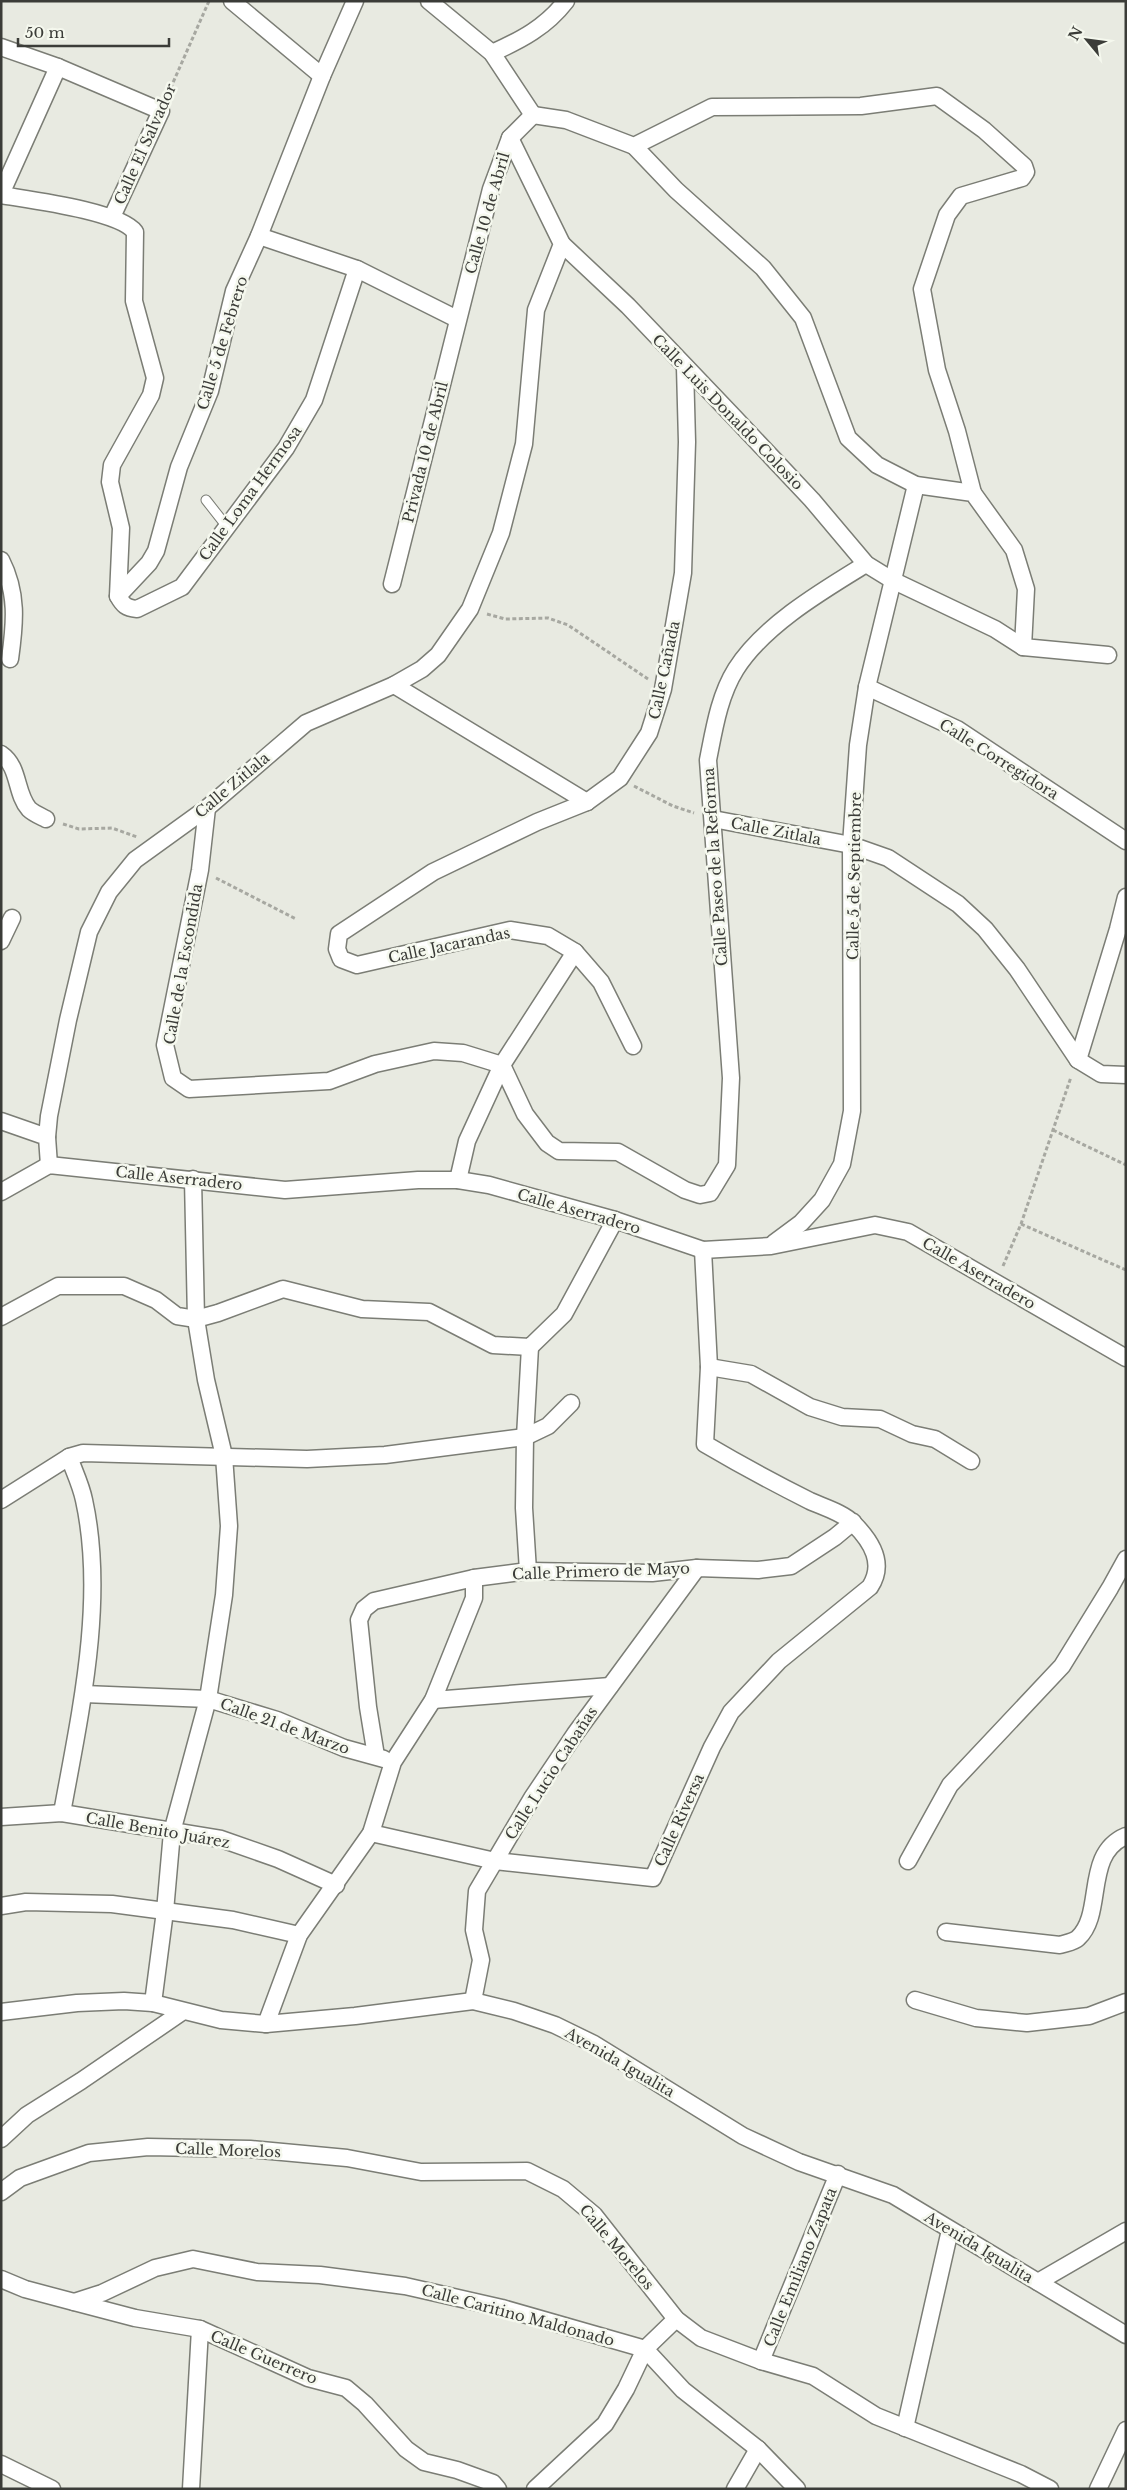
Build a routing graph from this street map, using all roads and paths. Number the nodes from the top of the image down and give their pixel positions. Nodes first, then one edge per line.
1 (208, 1) edge
2 (232, 1) edge
3 (355, 1) edge
4 (429, 1) edge
5 (566, 1) edge
6 (1, 47) edge
7 (492, 53) junction
8 (58, 67) junction
9 (322, 76) junction
10 (161, 111) junction
11 (533, 115) junction
12 (510, 138) junction
13 (634, 146) junction
14 (1, 194) edge
15 (112, 217) junction
16 (259, 236) junction
17 (562, 244) junction
18 (357, 269) junction
19 (457, 319) junction
20 (685, 367) junction
21 (916, 485) junction
22 (973, 493) junction
23 (206, 500) dead end
24 (228, 528) junction
25 (1, 560) edge
26 (866, 564) junction
27 (892, 580) junction
28 (392, 584) dead end
29 (118, 596) junction
30 (470, 609) junction
31 (1023, 647) junction
32 (1108, 655) dead end
33 (10, 659) dead end
34 (394, 685) junction
35 (868, 687) junction
36 (663, 689) junction
37 (1, 754) edge
38 (620, 778) junction
39 (587, 802) junction
40 (207, 808) junction
41 (46, 819) joint
42 (713, 819) junction
43 (1126, 841) edge
44 (155, 843) junction
45 (851, 844) junction
46 (200, 870) junction
47 (1126, 897) edge
48 (12, 918) dead end
49 (296, 918) dead end
50 (1, 941) edge
51 (337, 949) joint
52 (575, 952) junction
53 (633, 1046) dead end
54 (1078, 1060) junction
55 (502, 1064) junction
56 (1126, 1075) edge
57 (1, 1121) edge
58 (1053, 1130) junction
59 (47, 1137) junction
60 (49, 1165) junction
61 (1126, 1165) edge
62 (193, 1179) junction
63 (458, 1180) junction
64 (1, 1192) edge
65 (615, 1220) junction
66 (1021, 1224) junction
67 (771, 1246) junction
68 (703, 1250) junction
69 (1126, 1270) edge
70 (995, 1283) junction
71 (1, 1317) edge
72 (196, 1319) junction
73 (530, 1347) junction
74 (1126, 1358) edge
75 (709, 1367) junction
76 (571, 1403) dead end
77 (525, 1436) junction
78 (224, 1456) junction
79 (69, 1457) junction
80 (971, 1461) dead end
81 (1, 1500) edge
82 (853, 1522) junction
83 (1126, 1558) edge
84 (697, 1568) junction
85 (528, 1571) junction
86 (474, 1578) junction
87 (610, 1686) junction
88 (84, 1694) junction
89 (208, 1699) junction
90 (433, 1700) junction
91 (376, 1756) junction
92 (393, 1762) junction
93 (62, 1813) junction
94 (1, 1817) edge
95 (172, 1832) junction
96 (371, 1833) junction
97 (1126, 1836) edge
98 (495, 1861) junction
99 (908, 1862) dead end
100 (336, 1885) junction
101 (1, 1906) edge
102 (165, 1912) junction
103 (946, 1932) dead end
104 (299, 1936) junction
105 (915, 2000) dead end
106 (473, 2001) junction
107 (1126, 2002) edge
108 (153, 2003) junction
109 (1, 2012) edge
110 (182, 2012) junction
111 (266, 2024) junction
112 (1, 2139) edge
113 (838, 2174) junction
114 (1, 2192) edge
115 (950, 2230) junction
116 (1126, 2231) edge
117 (1, 2279) edge
118 (1038, 2282) junction
119 (74, 2302) junction
120 (676, 2319) junction
121 (200, 2329) junction
122 (1126, 2335) edge
123 (645, 2349) junction
124 (761, 2360) junction
125 (905, 2428) junction
126 (1126, 2430) edge
127 (758, 2449) junction
128 (1, 2464) edge
129 (52, 2489) edge
130 (191, 2489) edge
131 (498, 2489) edge
132 (535, 2489) edge
133 (735, 2489) edge
134 (797, 2489) edge
135 (1050, 2489) edge
136 (1098, 2489) edge

1 - 10 path, Calle El Salvador
2 - 9 street
3 - 9 street, Calle 5 de Febrero
4 - 7 street
5 - 7 street
6 - 8 street
7 - 11 street
8 - 10 street
8 - 14 street
9 - 16 street, Calle 5 de Febrero
10 - 15 street, Calle El Salvador
11 - 12 street, Calle 10 de Abril
11 - 13 street
12 - 17 street
12 - 19 street, Calle 10 de Abril
13 - 21 street
13 - 22 street
14 - 15 street
15 - 29 street, Calle El Salvador
16 - 18 street
16 - 29 street, Calle 5 de Febrero
17 - 20 street, Calle Luis Donaldo Colosio
17 - 30 street, Calle Zitlala
18 - 19 street
18 - 24 street, Calle Loma Hermosa
19 - 28 street, Privada 10 de Abril
20 - 26 street, Calle Luis Donaldo Colosio
20 - 36 street, Calle Cañada
21 - 22 street
21 - 27 street, Calle 5 de Septiembre
22 - 31 street
23 - 24 lane
24 - 29 street, Calle Loma Hermosa
25 - 33 street
26 - 27 street, Calle Luis Donaldo Colosio
26 - 42 street, Calle Paseo de la Reforma
27 - 31 street, Calle Luis Donaldo Colosio
27 - 35 street, Calle 5 de Septiembre
30 - 34 street, Calle Zitlala
30 - 36 path
31 - 32 street
34 - 39 street
34 - 40 street, Calle Zitlala
35 - 43 street, Calle Corregidora
35 - 45 street, Calle 5 de Septiembre
36 - 38 street, Calle Cañada
37 - 41 street
38 - 39 street, Calle Cañada
38 - 42 path, Calle Zitlala
39 - 51 street, Calle Cañada
40 - 44 street, Calle Zitlala
40 - 46 street, Calle de la Escondida
41 - 44 path
42 - 45 street, Calle Zitlala
42 - 55 street, Calle Paseo de la Reforma
44 - 59 street, Calle Zitlala
45 - 54 street, Calle Zitlala
45 - 67 street, Calle 5 de Septiembre
46 - 49 path
46 - 55 street, Calle de la Escondida
47 - 54 street
48 - 50 street
51 - 52 street, Calle Jacarandas
52 - 53 street, Calle Jacarandas
52 - 55 street
54 - 56 street
54 - 58 path
55 - 63 street
57 - 59 street
58 - 61 path
58 - 66 path
59 - 60 street, Calle Zitlala
60 - 62 street, Calle Aserradero
60 - 64 street
62 - 63 street, Calle Aserradero
62 - 72 street
63 - 65 street, Calle Aserradero
65 - 68 street, Calle Aserradero
65 - 73 street
66 - 69 path
66 - 70 path
67 - 68 street, Calle Aserradero
67 - 70 street, Calle Aserradero
68 - 75 street
70 - 74 street, Calle Aserradero
71 - 72 street
72 - 73 street
72 - 78 street
73 - 77 street
75 - 80 street
75 - 82 street
76 - 77 street
77 - 78 street
77 - 85 street
78 - 79 street
78 - 89 street
79 - 81 street
79 - 88 street
82 - 84 street, Calle Primero de Mayo
82 - 98 street, Calle Riversa
83 - 99 street
84 - 85 street, Calle Primero de Mayo
84 - 87 street, Calle Lucio Cabañas
85 - 86 street, Calle Primero de Mayo
86 - 90 street
86 - 91 street, Calle Primero de Mayo
87 - 90 street
87 - 98 street, Calle Lucio Cabañas
88 - 89 street, Calle 21 de Marzo
88 - 93 street
89 - 91 street, Calle 21 de Marzo
89 - 95 street
90 - 92 street
91 - 92 street, Calle 21 de Marzo
92 - 96 street
93 - 94 street, Calle Benito Juárez
93 - 95 street, Calle Benito Juárez
95 - 100 street, Calle Benito Juárez
95 - 102 street
96 - 98 street, Calle Riversa
96 - 100 street
97 - 103 street
98 - 106 street, Calle Lucio Cabañas
100 - 104 street
101 - 102 street
102 - 104 street
102 - 108 street
104 - 111 street
105 - 107 street
106 - 111 street, Avenida Igualita
106 - 113 street, Avenida Igualita
108 - 109 street, Avenida Igualita
108 - 110 street, Avenida Igualita
110 - 111 street, Avenida Igualita
110 - 112 street
113 - 115 street, Avenida Igualita
113 - 124 street, Calle Emiliano Zapata
114 - 120 street, Calle Morelos
115 - 118 street, Avenida Igualita
115 - 125 street
116 - 118 street
117 - 119 street, Calle Guerrero
118 - 122 street, Avenida Igualita
119 - 121 street, Calle Guerrero
119 - 123 street, Calle Caritino Maldonado
120 - 123 street
120 - 124 street, Calle Morelos
121 - 130 street
121 - 131 street, Calle Guerrero
123 - 127 street
123 - 132 street
124 - 125 street, Calle Morelos
125 - 135 street, Calle Morelos
126 - 136 street
127 - 133 street
127 - 134 street
128 - 129 street

